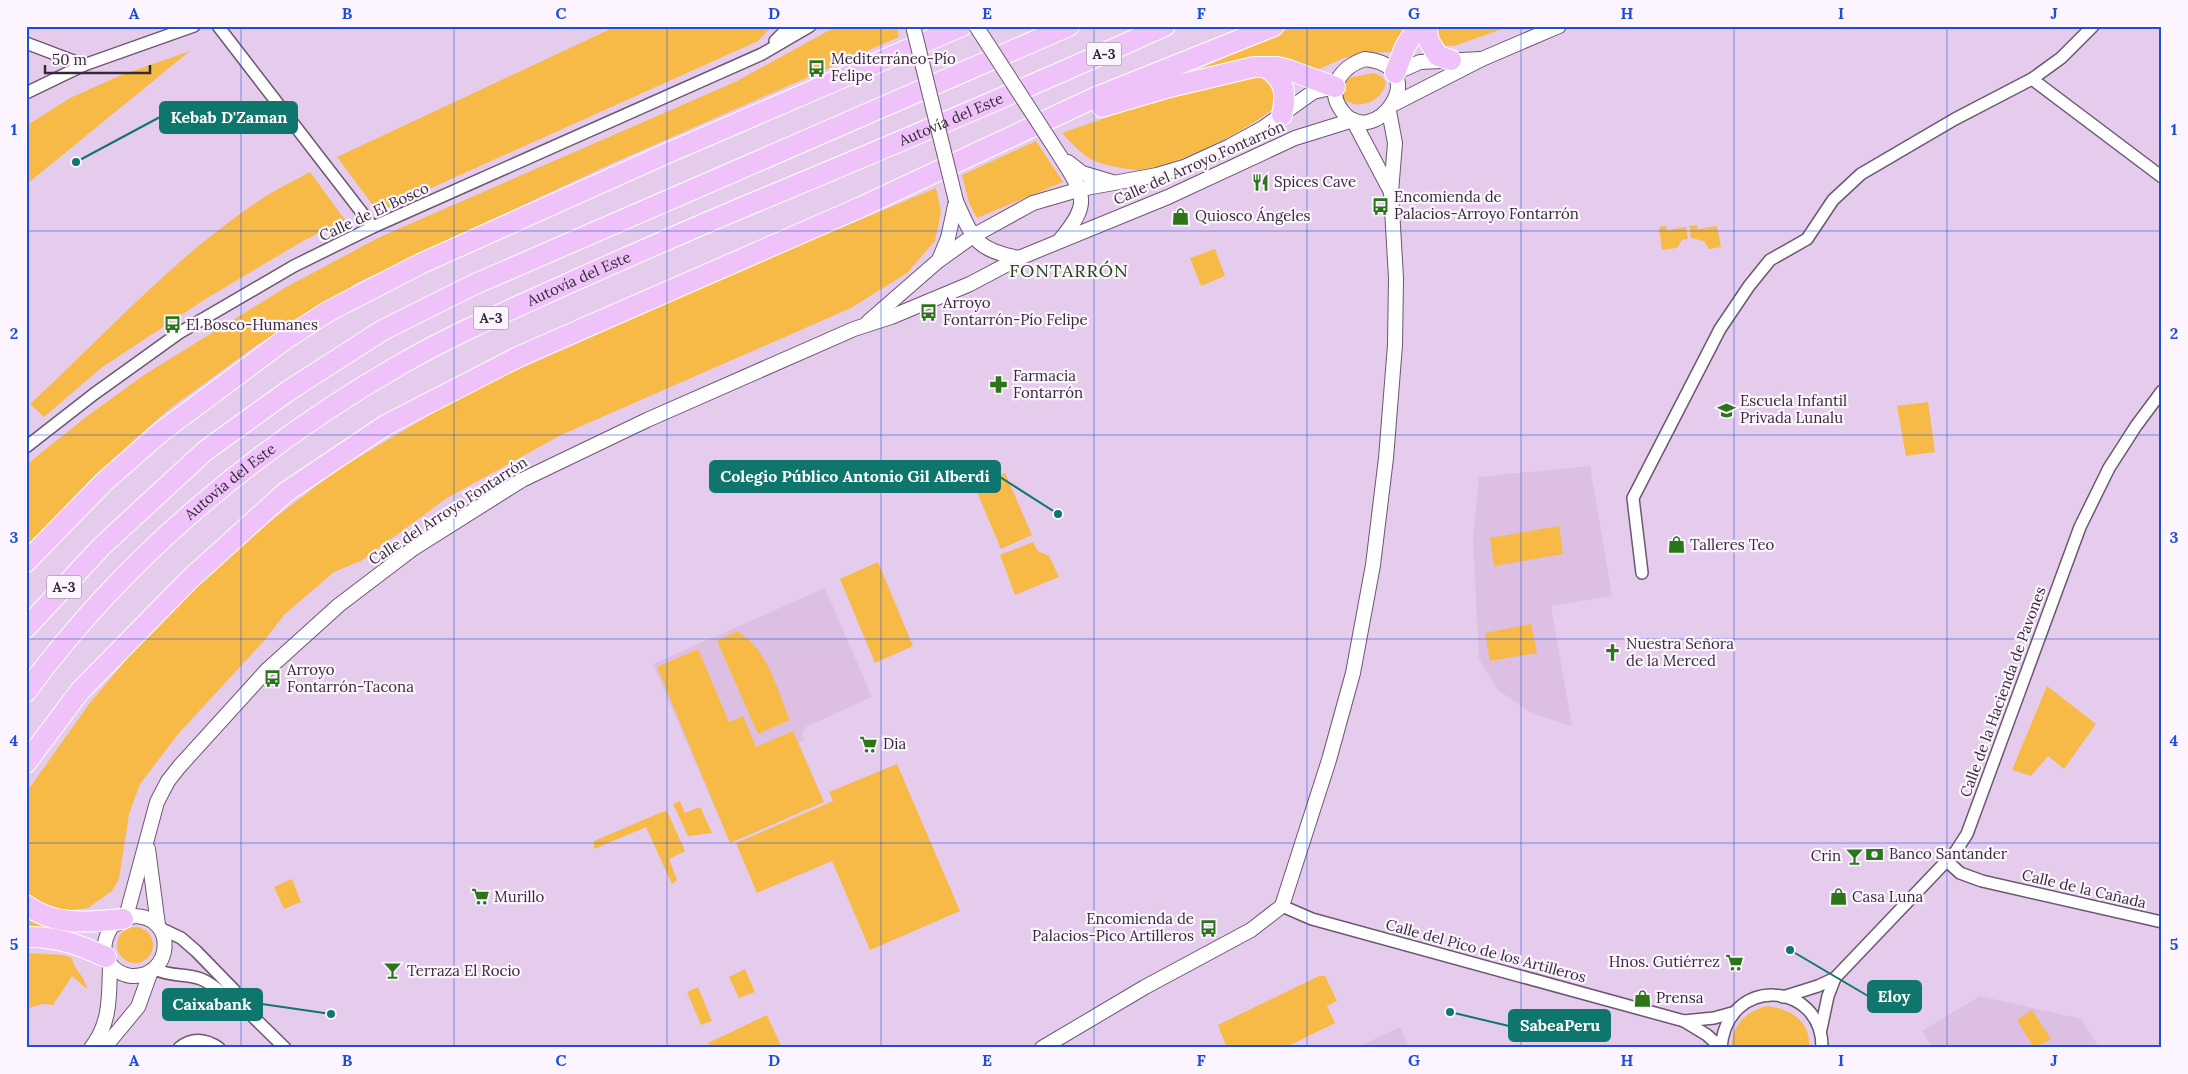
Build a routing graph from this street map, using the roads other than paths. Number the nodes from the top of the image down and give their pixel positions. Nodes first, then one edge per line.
1 (194, 26) edge
2 (218, 26) edge
3 (790, 26) edge
4 (810, 26) edge
5 (913, 26) edge
6 (962, 26) edge
7 (976, 26) edge
8 (1069, 26) edge
9 (1274, 26) edge
10 (1418, 26) edge
11 (1426, 26) edge
12 (1559, 26) edge
13 (2093, 26) edge
14 (1166, 27) edge
15 (26, 43) edge
16 (26, 52) edge
17 (762, 54) junction
18 (1482, 59) junction
19 (1451, 60) junction
20 (84, 65) junction
21 (1265, 67) junction
22 (1395, 73) junction
23 (2032, 79) junction
24 (1335, 87) junction
25 (26, 93) edge
26 (1391, 107) junction
27 (1282, 115) junction
28 (1353, 120) junction
29 (980, 153) junction
30 (1060, 156) junction
31 (2162, 178) edge
32 (1120, 183) junction
33 (1081, 189) junction
34 (1392, 192) junction
35 (956, 201) junction
36 (373, 227) junction
37 (973, 236) junction
38 (1060, 240) junction
39 (1019, 258) junction
40 (938, 261) junction
41 (866, 324) junction
42 (2162, 391) edge
43 (26, 447) edge
44 (26, 560) edge
45 (1642, 573) dead end
46 (26, 628) edge
47 (80, 691) junction
48 (26, 692) edge
49 (26, 763) edge
50 (26, 780) edge
51 (148, 845) junction
52 (1947, 861) junction
53 (26, 905) edge
54 (1282, 906) junction
55 (125, 918) junction
56 (2162, 922) edge
57 (160, 927) junction
58 (26, 937) edge
59 (108, 961) junction
60 (153, 970) junction
61 (1835, 978) junction
62 (1784, 996) junction
63 (241, 1005) junction
64 (1732, 1012) junction
65 (1684, 1022) junction
66 (1821, 1029) junction
67 (1721, 1047) edge
68 (91, 1048) edge
69 (104, 1048) edge
70 (179, 1048) edge
71 (219, 1048) edge
72 (285, 1048) edge
73 (1042, 1048) edge
74 (1822, 1048) edge

1 - 20 street
2 - 36 street
3 - 17 street, Calle de El Bosco
4 - 17 street, Calle de El Bosco
5 - 35 street, bridge
6 - 44 highway
7 - 30 street, bridge
8 - 46 highway, A-3
9 - 29 highway
10 - 22 highway
11 - 19 highway
12 - 18 street
13 - 23 street
14 - 48 highway, Autovía del Este / A-3
15 - 20 street
16 - 20 street
17 - 36 street, Calle de El Bosco
18 - 19 street
18 - 26 street
19 - 22 street
20 - 25 street
21 - 24 highway
21 - 27 highway
21 - 29 highway
22 - 24 street
22 - 26 street
23 - 31 street
23 - 45 street
24 - 27 street, Calle del Arroyo Fontarrón
24 - 28 street
26 - 28 street
26 - 34 street
27 - 32 street, Calle del Arroyo Fontarrón
28 - 34 street
28 - 38 street, Calle del Arroyo Fontarrón
29 - 47 highway
30 - 32 street
30 - 33 street
32 - 33 street, Calle del Arroyo Fontarrón
33 - 37 street, Calle del Arroyo Fontarrón
33 - 38 street, Calle del Arroyo Fontarrón
34 - 54 street
35 - 37 street
35 - 40 street, Calle del Arroyo Fontarrón
36 - 43 street, Calle de El Bosco
37 - 39 street
37 - 40 street, Calle del Arroyo Fontarrón
38 - 39 street, Calle del Arroyo Fontarrón
39 - 41 street, Calle del Arroyo Fontarrón
40 - 41 street, Calle del Arroyo Fontarrón
41 - 51 street, Calle del Arroyo Fontarrón
42 - 52 street, Calle de la Hacienda de Pavones
47 - 49 highway
47 - 50 highway
51 - 55 street, Calle del Arroyo Fontarrón
51 - 57 street, Calle del Arroyo Fontarrón
52 - 56 street, Calle de la Cañada
52 - 61 street, Calle de la Hacienda de Pavones
53 - 55 highway
54 - 65 street, Calle del Pico de los Artilleros
54 - 73 street
55 - 57 street
55 - 59 street
57 - 60 street
57 - 63 street
58 - 59 highway
59 - 60 street
59 - 68 street
60 - 63 street
60 - 69 street
61 - 62 street, Calle de la Hacienda de Pavones
61 - 66 street, Calle de la Hacienda de Pavones
62 - 64 street, Calle de la Hacienda de Pavones
62 - 66 street
63 - 72 street
64 - 65 street, Calle del Pico de los Artilleros
64 - 67 street
65 - 67 street, Calle del Pico de los Artilleros
66 - 74 street, Calle de la Hacienda de Pavones
70 - 71 street

